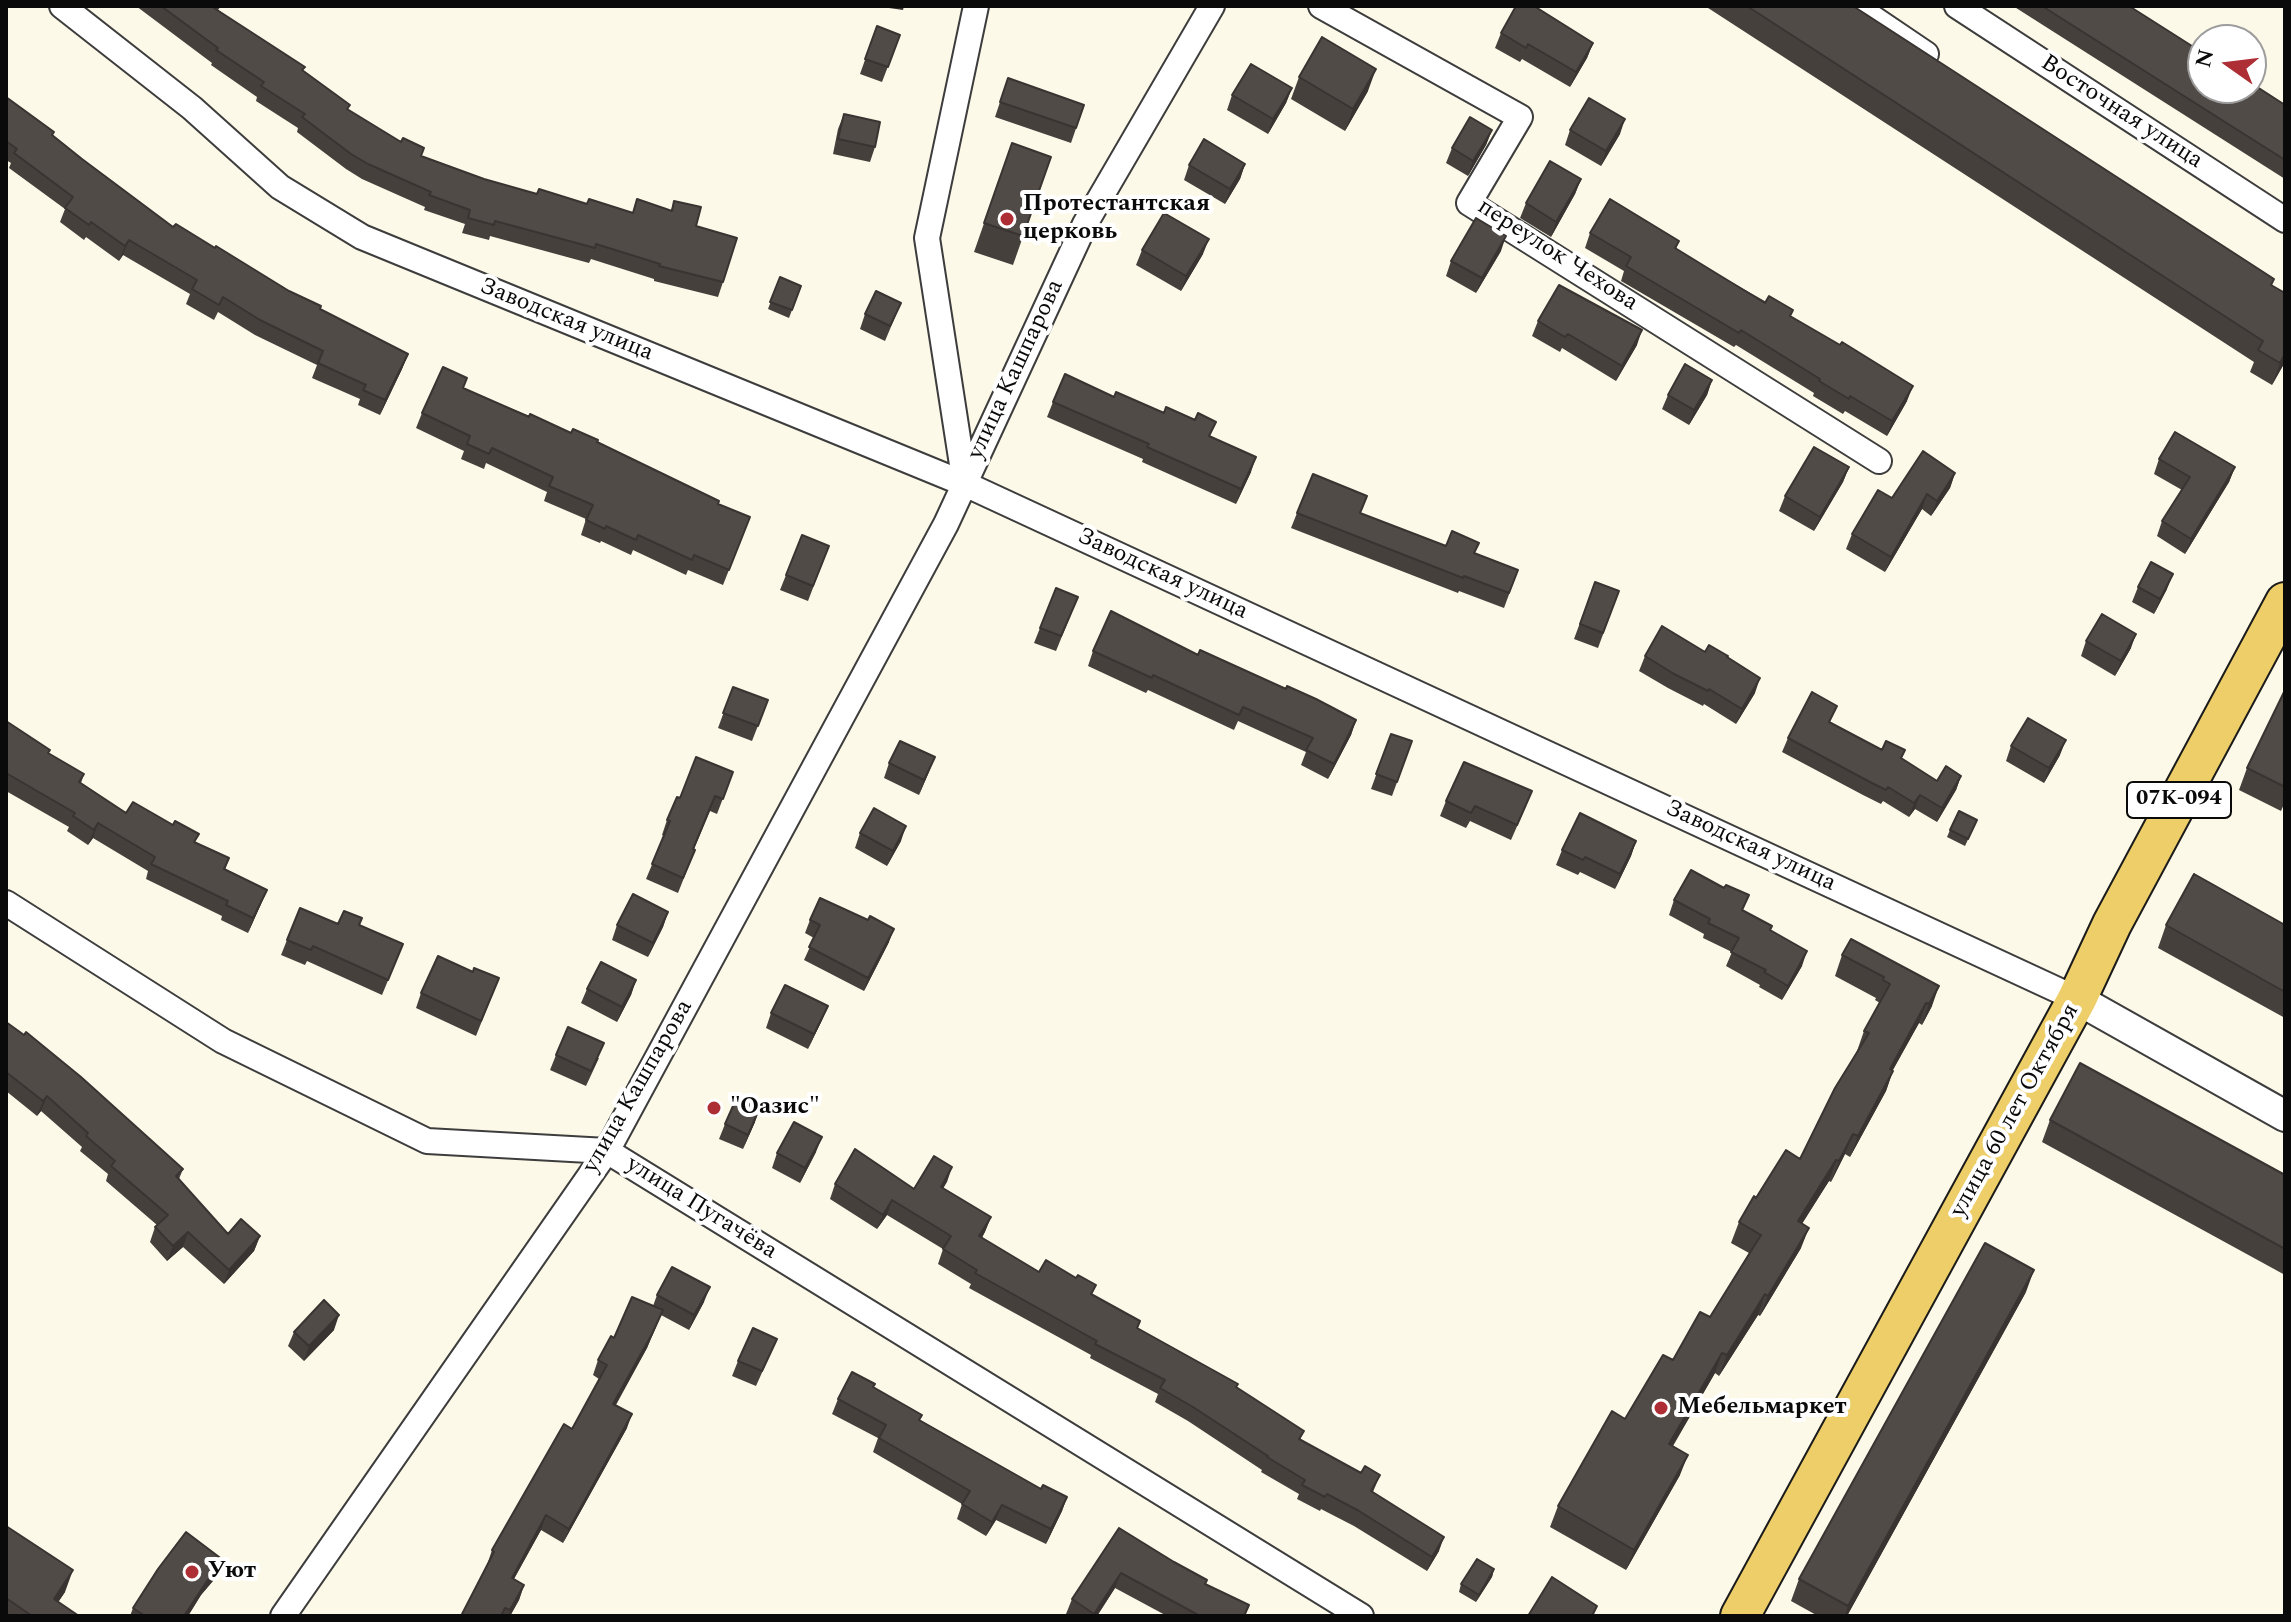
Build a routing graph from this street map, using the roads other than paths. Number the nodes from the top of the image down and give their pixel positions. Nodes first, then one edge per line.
1 (62, 6) edge
2 (976, 6) edge
3 (1212, 6) edge
4 (1321, 6) edge
5 (1855, 6) edge
6 (1957, 6) edge
7 (1946, 67) edge
8 (2285, 220) edge
9 (1879, 461) dead end
10 (965, 484) junction
11 (2285, 602) edge
12 (6, 903) edge
13 (2077, 999) junction
14 (2285, 1116) edge
15 (607, 1151) junction
16 (283, 1616) edge
17 (1361, 1616) edge
18 (1740, 1616) edge

1 - 10 street, Заводская улица
2 - 10 street, улица Кашпарова
3 - 10 street, улица Кашпарова
4 - 9 street, переулок Чехова
5 - 7 street
6 - 8 street, Восточная улица
10 - 13 street, Заводская улица
10 - 15 street, улица Кашпарова
11 - 13 main road, улица 60 лет Октября / 07К-094
12 - 15 street, улица Пугачёва
13 - 14 street, Заводская улица
13 - 18 main road, улица 60 лет Октября
15 - 16 street, улица Кашпарова
15 - 17 street, улица Пугачёва

